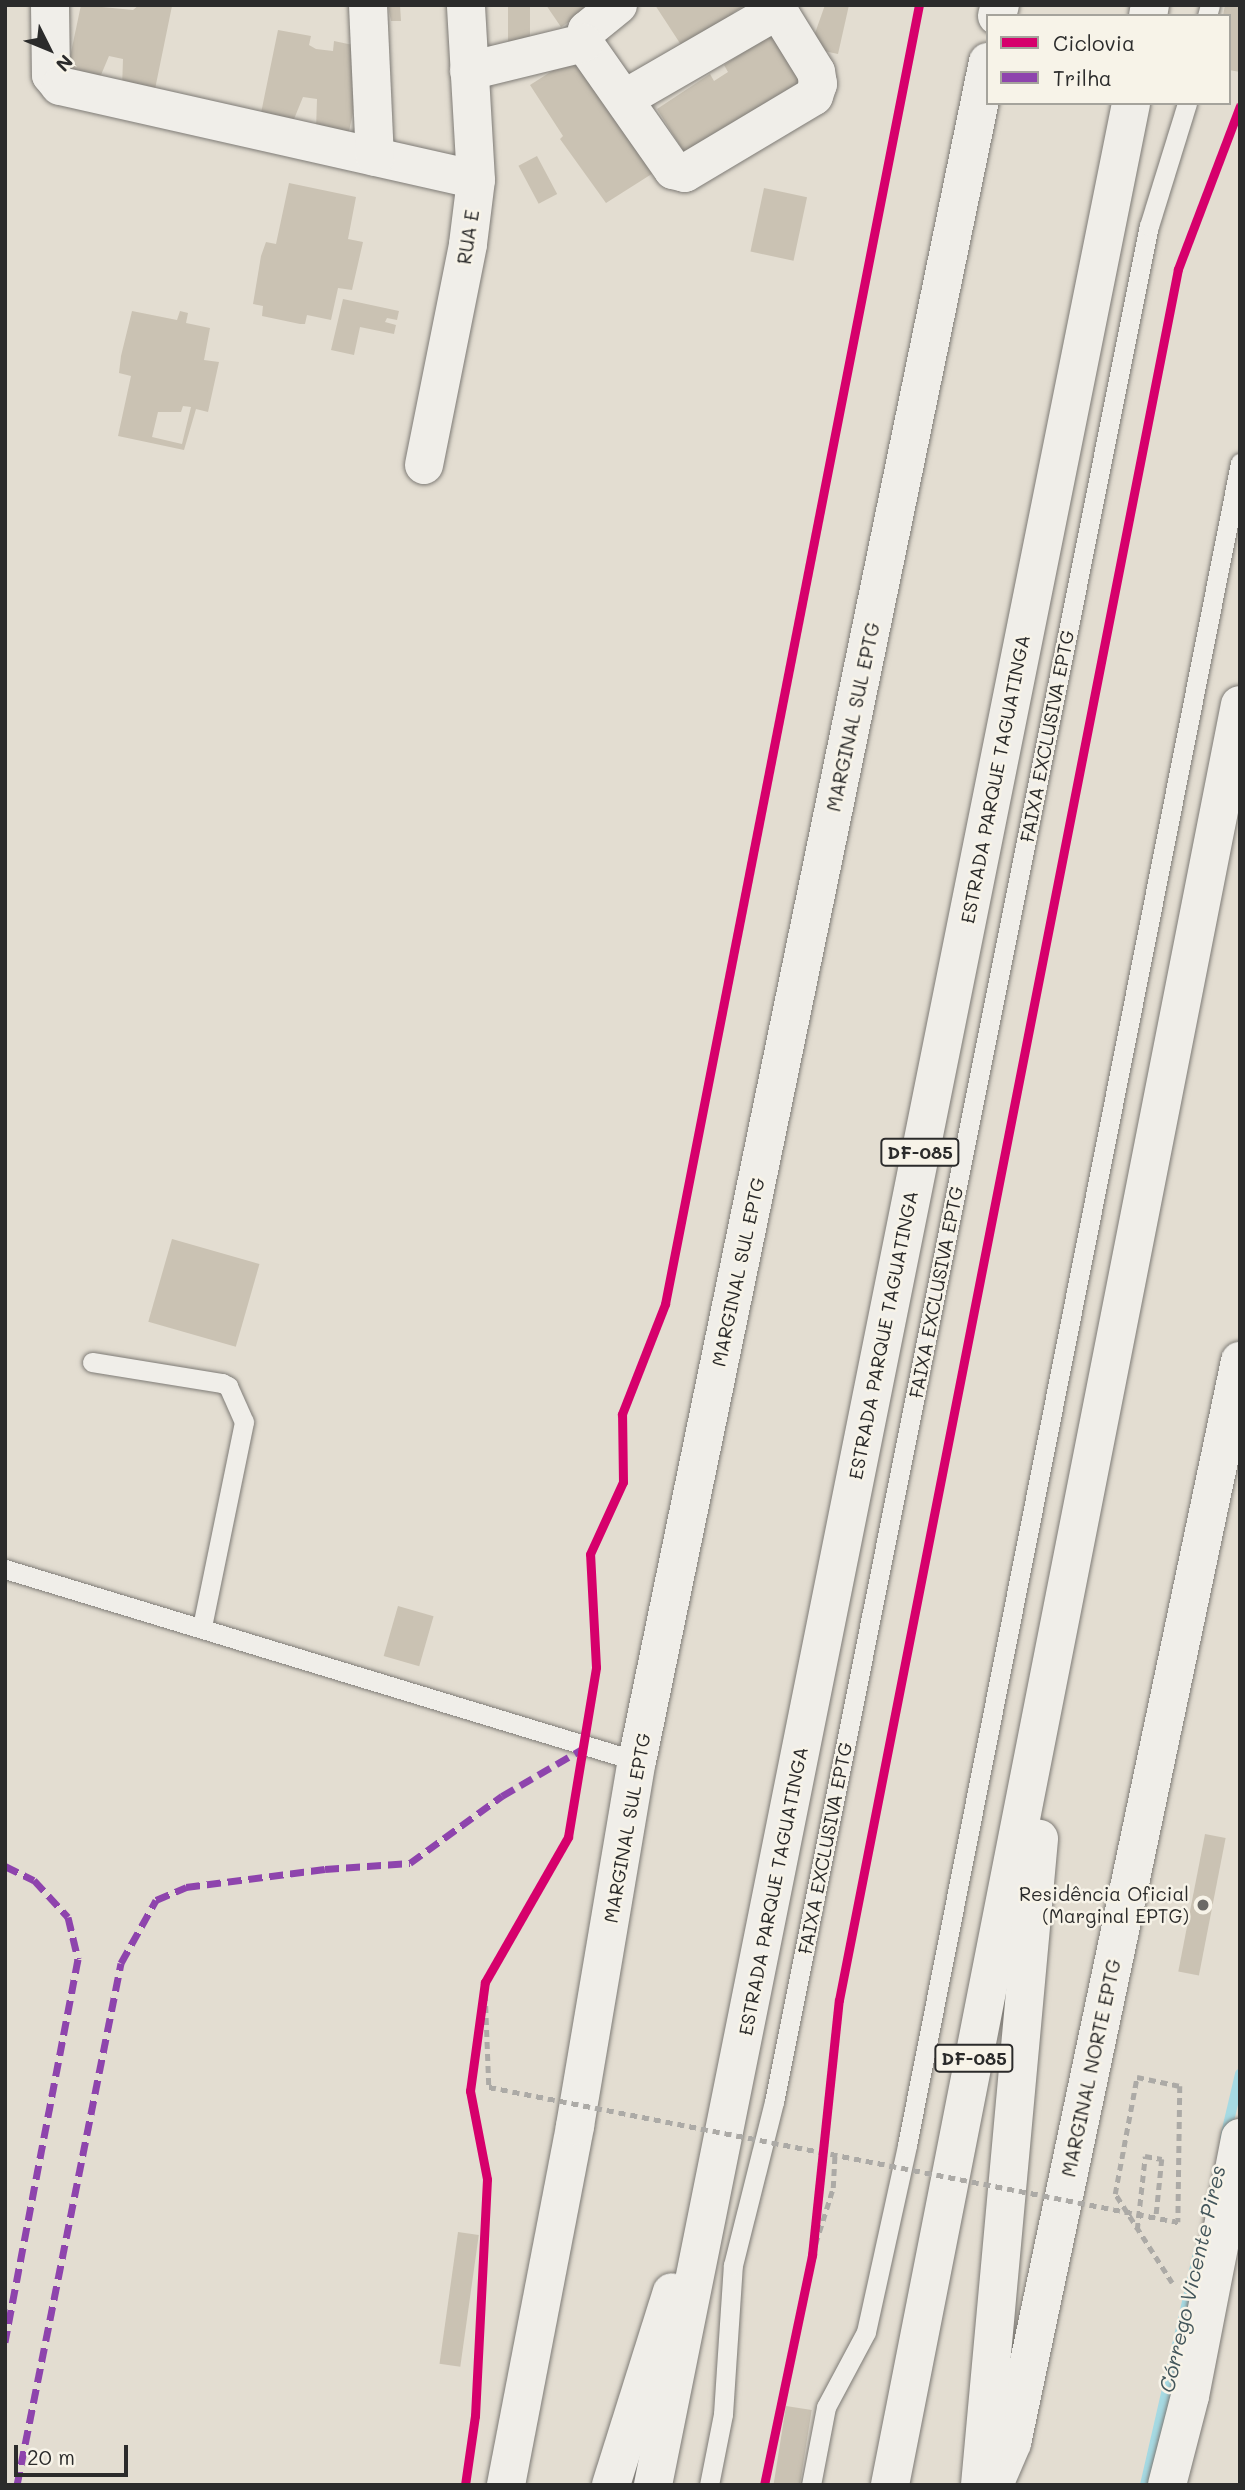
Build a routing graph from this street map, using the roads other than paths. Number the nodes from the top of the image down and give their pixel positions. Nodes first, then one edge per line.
1 (50, 5) edge
2 (368, 5) edge
3 (467, 5) edge
4 (618, 5) edge
5 (584, 43) junction
6 (470, 71) junction
7 (986, 72) edge
8 (624, 99) junction
9 (1131, 105) edge
10 (1186, 105) edge
11 (375, 157) junction
12 (476, 180) junction
13 (1240, 463) edge
14 (424, 465) dead end
15 (1240, 705) edge
16 (1240, 1361) edge
17 (92, 1362) dead end
18 (5, 1569) edge
19 (202, 1627) junction
20 (1058, 1630) junction
21 (637, 1761) junction
22 (1240, 2138) edge
23 (712, 2200) junction
24 (1013, 2443) junction
25 (506, 2485) edge
26 (611, 2485) edge
27 (653, 2485) edge
28 (709, 2485) edge
29 (811, 2485) edge
30 (890, 2485) edge
31 (980, 2485) edge
32 (994, 2485) edge
33 (1020, 2485) edge
34 (1167, 2485) edge

1 - 11 main road
2 - 11 main road
3 - 6 main road, RUA E
4 - 5 main road
5 - 6 main road
5 - 8 main road
6 - 12 main road, RUA E
7 - 21 main road, MARGINAL SUL EPTG
8 - 8 main road
9 - 23 main road, ESTRADA PARQUE TAGUATINGA / DF-085
10 - 28 lane, FAIXA EXCLUSIVA EPTG
11 - 12 main road
12 - 14 main road, RUA E
13 - 29 lane
15 - 20 main road, DF-085
16 - 24 main road, MARGINAL NORTE EPTG
17 - 19 lane
18 - 19 lane
19 - 21 lane
20 - 30 main road, DF-085
20 - 31 main road
21 - 25 main road, MARGINAL SUL EPTG
22 - 34 main road
23 - 26 main road
23 - 27 main road, ESTRADA PARQUE TAGUATINGA / DF-085
24 - 32 main road, MARGINAL NORTE EPTG
24 - 33 main road

